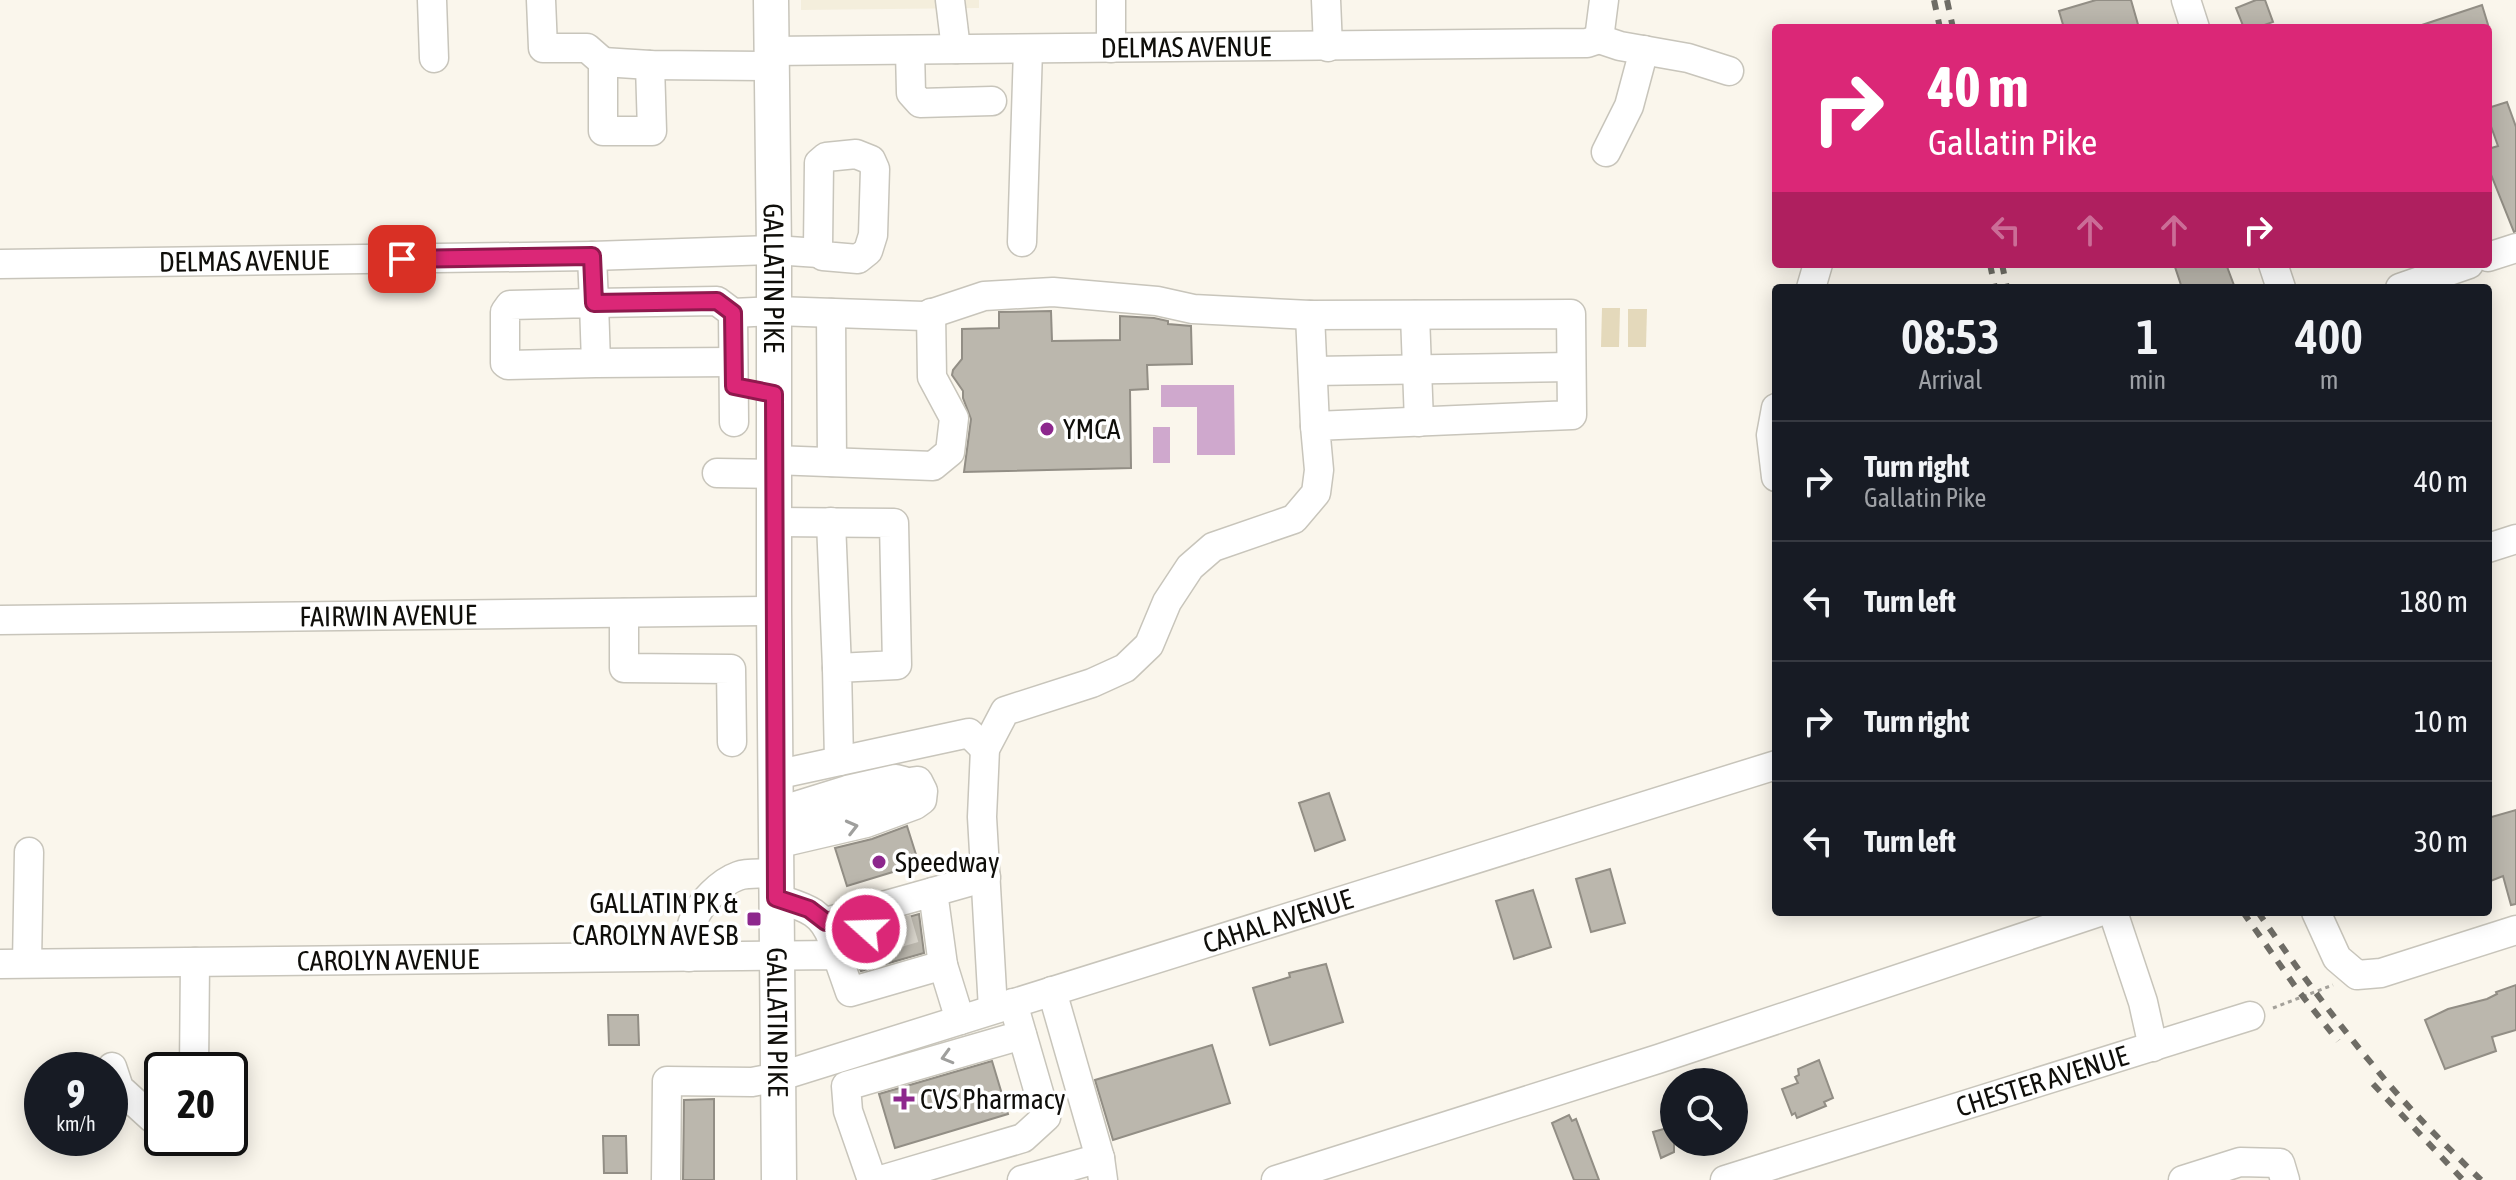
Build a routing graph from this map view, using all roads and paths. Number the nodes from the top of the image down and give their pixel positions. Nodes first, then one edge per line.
1 (432, 0) edge
2 (541, 0) edge
3 (771, 0) edge
4 (950, 0) edge
5 (1111, 0) edge
6 (1326, 0) edge
7 (1604, 0) edge
8 (2186, 0) edge
9 (2194, 24) edge
10 (1599, 39) junction
11 (1328, 47) junction
12 (1111, 48) junction
13 (956, 49) junction
14 (1028, 49) junction
15 (910, 50) junction
16 (1644, 50) junction
17 (434, 58) dead end
18 (771, 58) junction
19 (603, 62) junction
20 (650, 65) junction
21 (1729, 71) dead end
22 (992, 101) dead end
23 (1606, 152) dead end
24 (773, 162) junction
25 (819, 163) junction
26 (1022, 242) dead end
27 (2516, 248) edge
28 (774, 250) junction
29 (819, 253) junction
30 (592, 256) junction
31 (2492, 256) edge
32 (0, 264) edge
33 (2458, 268) edge
34 (2412, 284) edge
35 (594, 303) junction
36 (775, 311) junction
37 (733, 313) junction
38 (831, 313) junction
39 (931, 313) junction
40 (1310, 315) junction
41 (1415, 315) junction
42 (596, 363) junction
43 (1571, 367) junction
44 (1417, 370) junction
45 (1313, 371) junction
46 (734, 374) junction
47 (774, 394) junction
48 (734, 422) dead end
49 (1419, 422) junction
50 (1315, 426) junction
51 (832, 462) junction
52 (774, 467) junction
53 (717, 473) dead end
54 (775, 522) junction
55 (831, 522) junction
56 (2516, 539) edge
57 (2492, 547) edge
58 (774, 611) junction
59 (624, 613) junction
60 (0, 620) edge
61 (837, 668) junction
62 (731, 669) junction
63 (775, 669) junction
64 (732, 742) dead end
65 (985, 749) junction
66 (839, 761) junction
67 (1772, 766) edge
68 (775, 775) junction
69 (909, 782) dead end
70 (776, 851) junction
71 (29, 852) dead end
72 (986, 877) junction
73 (933, 892) junction
74 (2087, 916) edge
75 (2114, 916) edge
76 (2318, 916) edge
77 (826, 922) junction
78 (2516, 930) edge
79 (837, 955) junction
80 (777, 956) junction
81 (689, 957) junction
82 (195, 962) junction
83 (13, 964) edge
84 (943, 965) junction
85 (2357, 975) junction
86 (1052, 991) junction
87 (1003, 1006) junction
88 (2250, 1016) joint
89 (960, 1020) junction
90 (1022, 1035) junction
91 (2153, 1047) junction
92 (194, 1052) edge
93 (778, 1077) junction
94 (128, 1096) edge
95 (144, 1111) edge
96 (1102, 1169) edge
97 (2282, 1171) edge
98 (1741, 1178) edge
99 (666, 1180) edge
100 (779, 1180) edge
101 (872, 1180) edge
102 (881, 1180) edge
103 (1022, 1180) edge
104 (1276, 1180) edge
105 (2183, 1180) edge

1 - 17 street
2 - 19 street, DELMAS AVENUE
3 - 18 main road, GALLATIN PIKE
4 - 13 street
5 - 12 street
6 - 11 street
7 - 10 street
8 - 9 street
10 - 11 street, DELMAS AVENUE
10 - 16 street
11 - 12 street, DELMAS AVENUE
12 - 14 street, DELMAS AVENUE
13 - 14 street, DELMAS AVENUE
13 - 15 street, DELMAS AVENUE
14 - 26 street
15 - 18 street, DELMAS AVENUE
15 - 22 street
16 - 21 street
16 - 23 street
18 - 20 street, DELMAS AVENUE
18 - 24 main road, GALLATIN PIKE
19 - 20 street, DELMAS AVENUE
19 - 20 street
24 - 25 street
24 - 28 main road, GALLATIN PIKE
25 - 29 street
25 - 29 street, DELMAS AVENUE
27 - 31 street
28 - 29 street, DELMAS AVENUE
28 - 30 street, DELMAS AVENUE
28 - 36 main road, GALLATIN PIKE
30 - 32 street, DELMAS AVENUE
30 - 35 street
33 - 34 street
35 - 37 street
35 - 42 street
35 - 42 street
36 - 37 street
36 - 38 street
36 - 47 main road, GALLATIN PIKE
37 - 46 street
38 - 39 street
38 - 51 street
39 - 40 street
39 - 51 street
40 - 41 street
40 - 45 street
41 - 43 street
41 - 44 street
42 - 46 street
43 - 44 street
43 - 49 street
44 - 45 street
44 - 49 street
45 - 50 street
46 - 47 street
46 - 48 street
47 - 52 main road, GALLATIN PIKE
49 - 50 street
50 - 65 street
51 - 52 street
52 - 53 street
52 - 54 main road, GALLATIN PIKE
54 - 55 street
54 - 58 main road, GALLATIN PIKE
55 - 61 street
55 - 61 street
56 - 57 street
58 - 59 street, FAIRWIN AVENUE
58 - 63 main road, GALLATIN PIKE
59 - 60 street, FAIRWIN AVENUE
59 - 62 street
61 - 66 street
62 - 63 street
62 - 64 street
63 - 68 main road, GALLATIN PIKE
65 - 66 street
65 - 72 street
66 - 68 street
67 - 86 street, CAHAL AVENUE
68 - 70 main road, GALLATIN PIKE
69 - 70 street
70 - 77 street
70 - 80 main road, GALLATIN PIKE
70 - 81 street
71 - 83 street
72 - 73 street
72 - 87 street
73 - 77 street
73 - 84 street
74 - 104 street
75 - 91 street
76 - 85 street
77 - 79 street
78 - 85 street
79 - 80 street, CAROLYN AVENUE
79 - 84 street
80 - 81 street, CAROLYN AVENUE
80 - 93 main road, GALLATIN PIKE
81 - 82 street, CAROLYN AVENUE
82 - 83 street, CAROLYN AVENUE
82 - 92 street
84 - 89 street
85 - 88 path
86 - 87 street, CAHAL AVENUE
86 - 96 street
87 - 89 street, CAHAL AVENUE
87 - 90 street
88 - 91 street, CHESTER AVENUE
89 - 93 street, CAHAL AVENUE
90 -> 101 street
90 - 102 street
91 - 98 street, CHESTER AVENUE
93 - 99 street, CAHAL AVENUE
93 - 100 main road, GALLATIN PIKE
94 - 95 street
96 - 103 street
97 - 105 street

